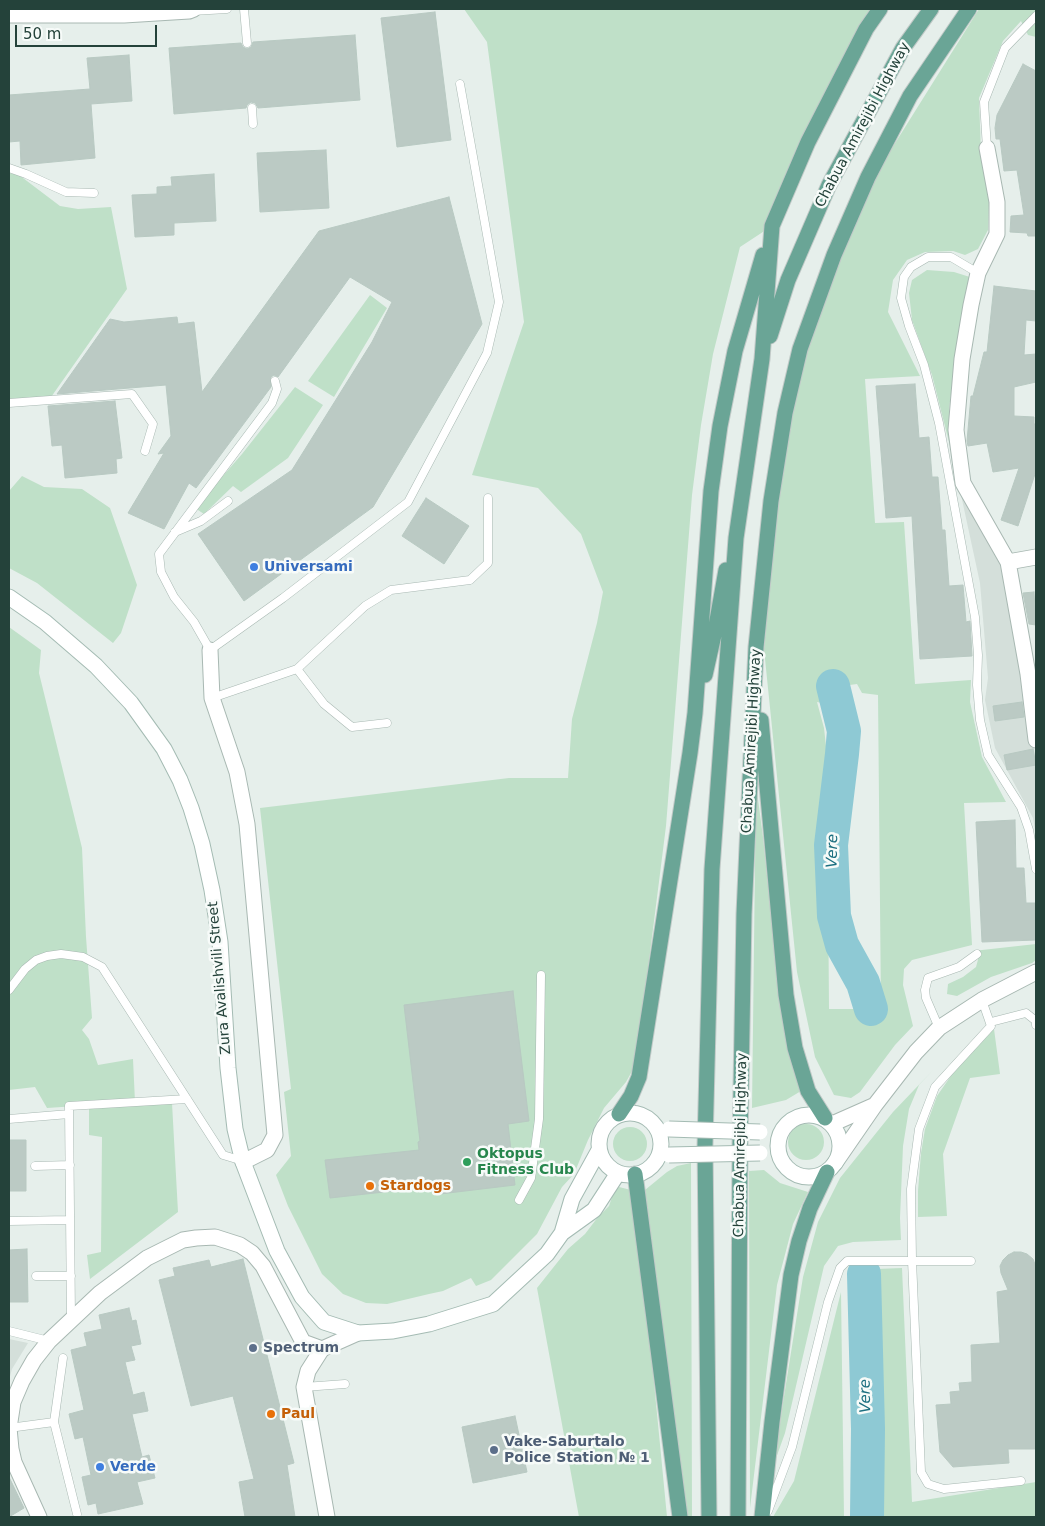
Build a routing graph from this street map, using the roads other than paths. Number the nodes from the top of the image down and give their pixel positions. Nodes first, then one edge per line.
1 (227, 9) edge
2 (244, 9) edge
3 (880, 9) edge
4 (931, 9) edge
5 (969, 9) edge
6 (191, 10) edge
7 (9, 15) edge
8 (1036, 16) edge
9 (247, 43) dead end
10 (460, 84) dead end
11 (252, 108) dead end
12 (253, 124) dead end
13 (987, 148) joint
14 (9, 168) edge
15 (94, 193) dead end
16 (772, 226) junction
17 (978, 273) junction
18 (762, 359) junction
19 (275, 381) dead end
20 (9, 403) edge
21 (145, 451) dead end
22 (488, 498) dead end
23 (228, 501) dead end
24 (173, 533) junction
25 (736, 538) junction
26 (1036, 557) edge
27 (1008, 562) junction
28 (9, 597) edge
29 (756, 647) junction
30 (210, 650) junction
31 (297, 670) junction
32 (212, 698) junction
33 (695, 713) junction
34 (387, 723) dead end
35 (1036, 740) edge
36 (1036, 869) edge
37 (977, 954) dead end
38 (1036, 972) edge
39 (540, 974) dead end
40 (9, 990) edge
41 (982, 1000) junction
42 (991, 1022) junction
43 (1036, 1025) edge
44 (939, 1028) junction
45 (187, 1099) junction
46 (874, 1105) junction
47 (70, 1114) junction
48 (619, 1114) junction
49 (794, 1117) junction
50 (9, 1119) edge
51 (650, 1119) junction
52 (828, 1121) junction
53 (599, 1150) junction
54 (663, 1156) junction
55 (780, 1157) junction
56 (243, 1162) junction
57 (70, 1165) junction
58 (35, 1166) dead end
59 (831, 1168) junction
60 (618, 1172) junction
61 (635, 1174) junction
62 (519, 1200) dead end
63 (70, 1220) junction
64 (9, 1221) edge
65 (562, 1233) junction
66 (912, 1260) junction
67 (971, 1261) dead end
68 (36, 1276) dead end
69 (71, 1276) junction
70 (72, 1319) junction
71 (9, 1331) edge
72 (358, 1333) junction
73 (50, 1341) junction
74 (322, 1349) junction
75 (63, 1358) dead end
76 (346, 1384) dead end
77 (304, 1387) junction
78 (54, 1422) junction
79 (9, 1428) edge
80 (1021, 1481) dead end
81 (77, 1514) dead end
82 (38, 1517) edge
83 (327, 1517) edge
84 (680, 1517) edge
85 (709, 1517) edge
86 (738, 1517) edge
87 (764, 1517) edge

1 - 6 lane
2 - 9 lane
3 - 16 main road, Chabua Amirejibi Highway
4 - 18 main road, Chabua Amirejibi Highway
5 - 29 main road, Chabua Amirejibi Highway
6 - 7 street
8 - 13 lane
10 - 30 lane
11 - 12 lane
13 - 17 street
14 - 15 lane
16 - 18 main road, Chabua Amirejibi Highway
16 - 33 main road
17 - 27 street
17 - 36 lane
18 - 25 main road, Chabua Amirejibi Highway
19 - 24 lane
20 - 21 lane
22 - 31 lane
23 - 24 lane
24 - 30 lane
25 - 33 main road
25 - 85 main road, Chabua Amirejibi Highway
26 - 27 street
27 - 35 street
28 - 56 street, Zura Avalishvili Street
29 - 52 main road
29 - 86 main road, Chabua Amirejibi Highway
30 - 32 street
31 - 32 lane
31 - 34 lane
32 - 56 street
33 - 48 main road
37 - 44 lane
38 - 41 street
39 - 62 lane
40 - 45 lane
41 - 42 lane
41 - 44 street
42 - 43 lane
42 - 66 lane
44 - 46 street
45 - 47 lane
45 - 56 lane
46 - 52 street
46 - 59 street
47 - 50 lane
47 - 57 lane
48 - 51 street
48 - 53 street
49 - 51 street, bridge
49 - 52 street
49 - 55 street
51 - 54 street
52 - 59 street
53 - 60 street
53 - 65 street
54 - 55 street, bridge
54 - 61 street
55 - 59 street
56 - 72 street, Zura Avalishvili Street
57 - 58 lane
57 - 63 lane
59 - 87 main road
60 - 61 street
60 - 65 street
61 - 84 main road
63 - 64 lane
63 - 69 lane
65 - 72 street
66 - 67 lane
66 - 80 lane
66 - 87 lane
68 - 69 lane
69 - 70 lane
70 - 73 street
70 - 74 street
71 - 73 lane
72 - 74 street
73 - 79 street
74 - 77 street
75 - 78 lane
76 - 77 lane
77 - 83 street
78 - 79 lane
78 - 81 lane
79 - 82 street

